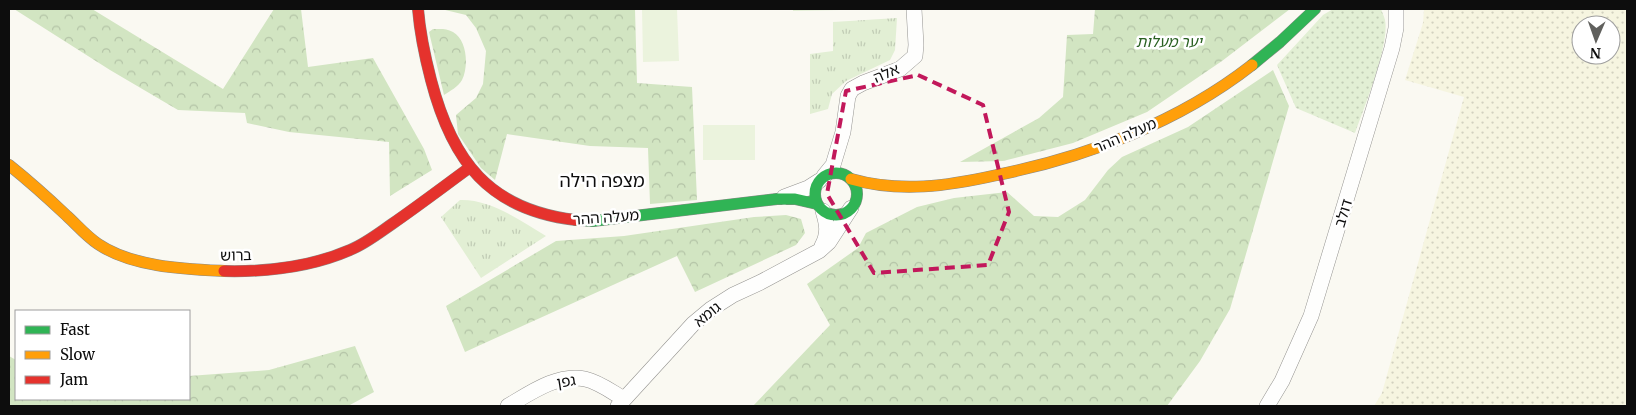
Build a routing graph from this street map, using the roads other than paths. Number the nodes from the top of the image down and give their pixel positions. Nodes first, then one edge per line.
1 (418, 9) edge
2 (914, 9) edge
3 (1314, 10) edge
4 (1395, 10) edge
5 (842, 132) junction
6 (9, 165) edge
7 (469, 168) junction
8 (849, 177) junction
9 (822, 178) junction
10 (905, 187) junction
11 (777, 199) junction
12 (853, 205) junction
13 (820, 208) junction
14 (819, 251) junction
15 (621, 403) edge
16 (508, 406) edge
17 (1266, 406) edge

1 - 7 street, מעלה ההר
2 - 5 street, אלה
3 - 10 street, מעלה ההר
4 - 17 street, דולב
5 - 8 street, אלה
5 - 9 street, אלה
6 - 7 street, ברוש
7 - 11 street, מעלה ההר
8 - 9 street
8 - 10 street, מעלה ההר
8 - 12 street
9 - 11 street, מעלה ההר
9 - 13 street
10 - 12 street, מעלה ההר
11 - 13 street, מעלה ההר
12 - 13 street
12 - 14 street
13 - 14 street
14 - 15 street, גומא
15 - 16 street, גפן

